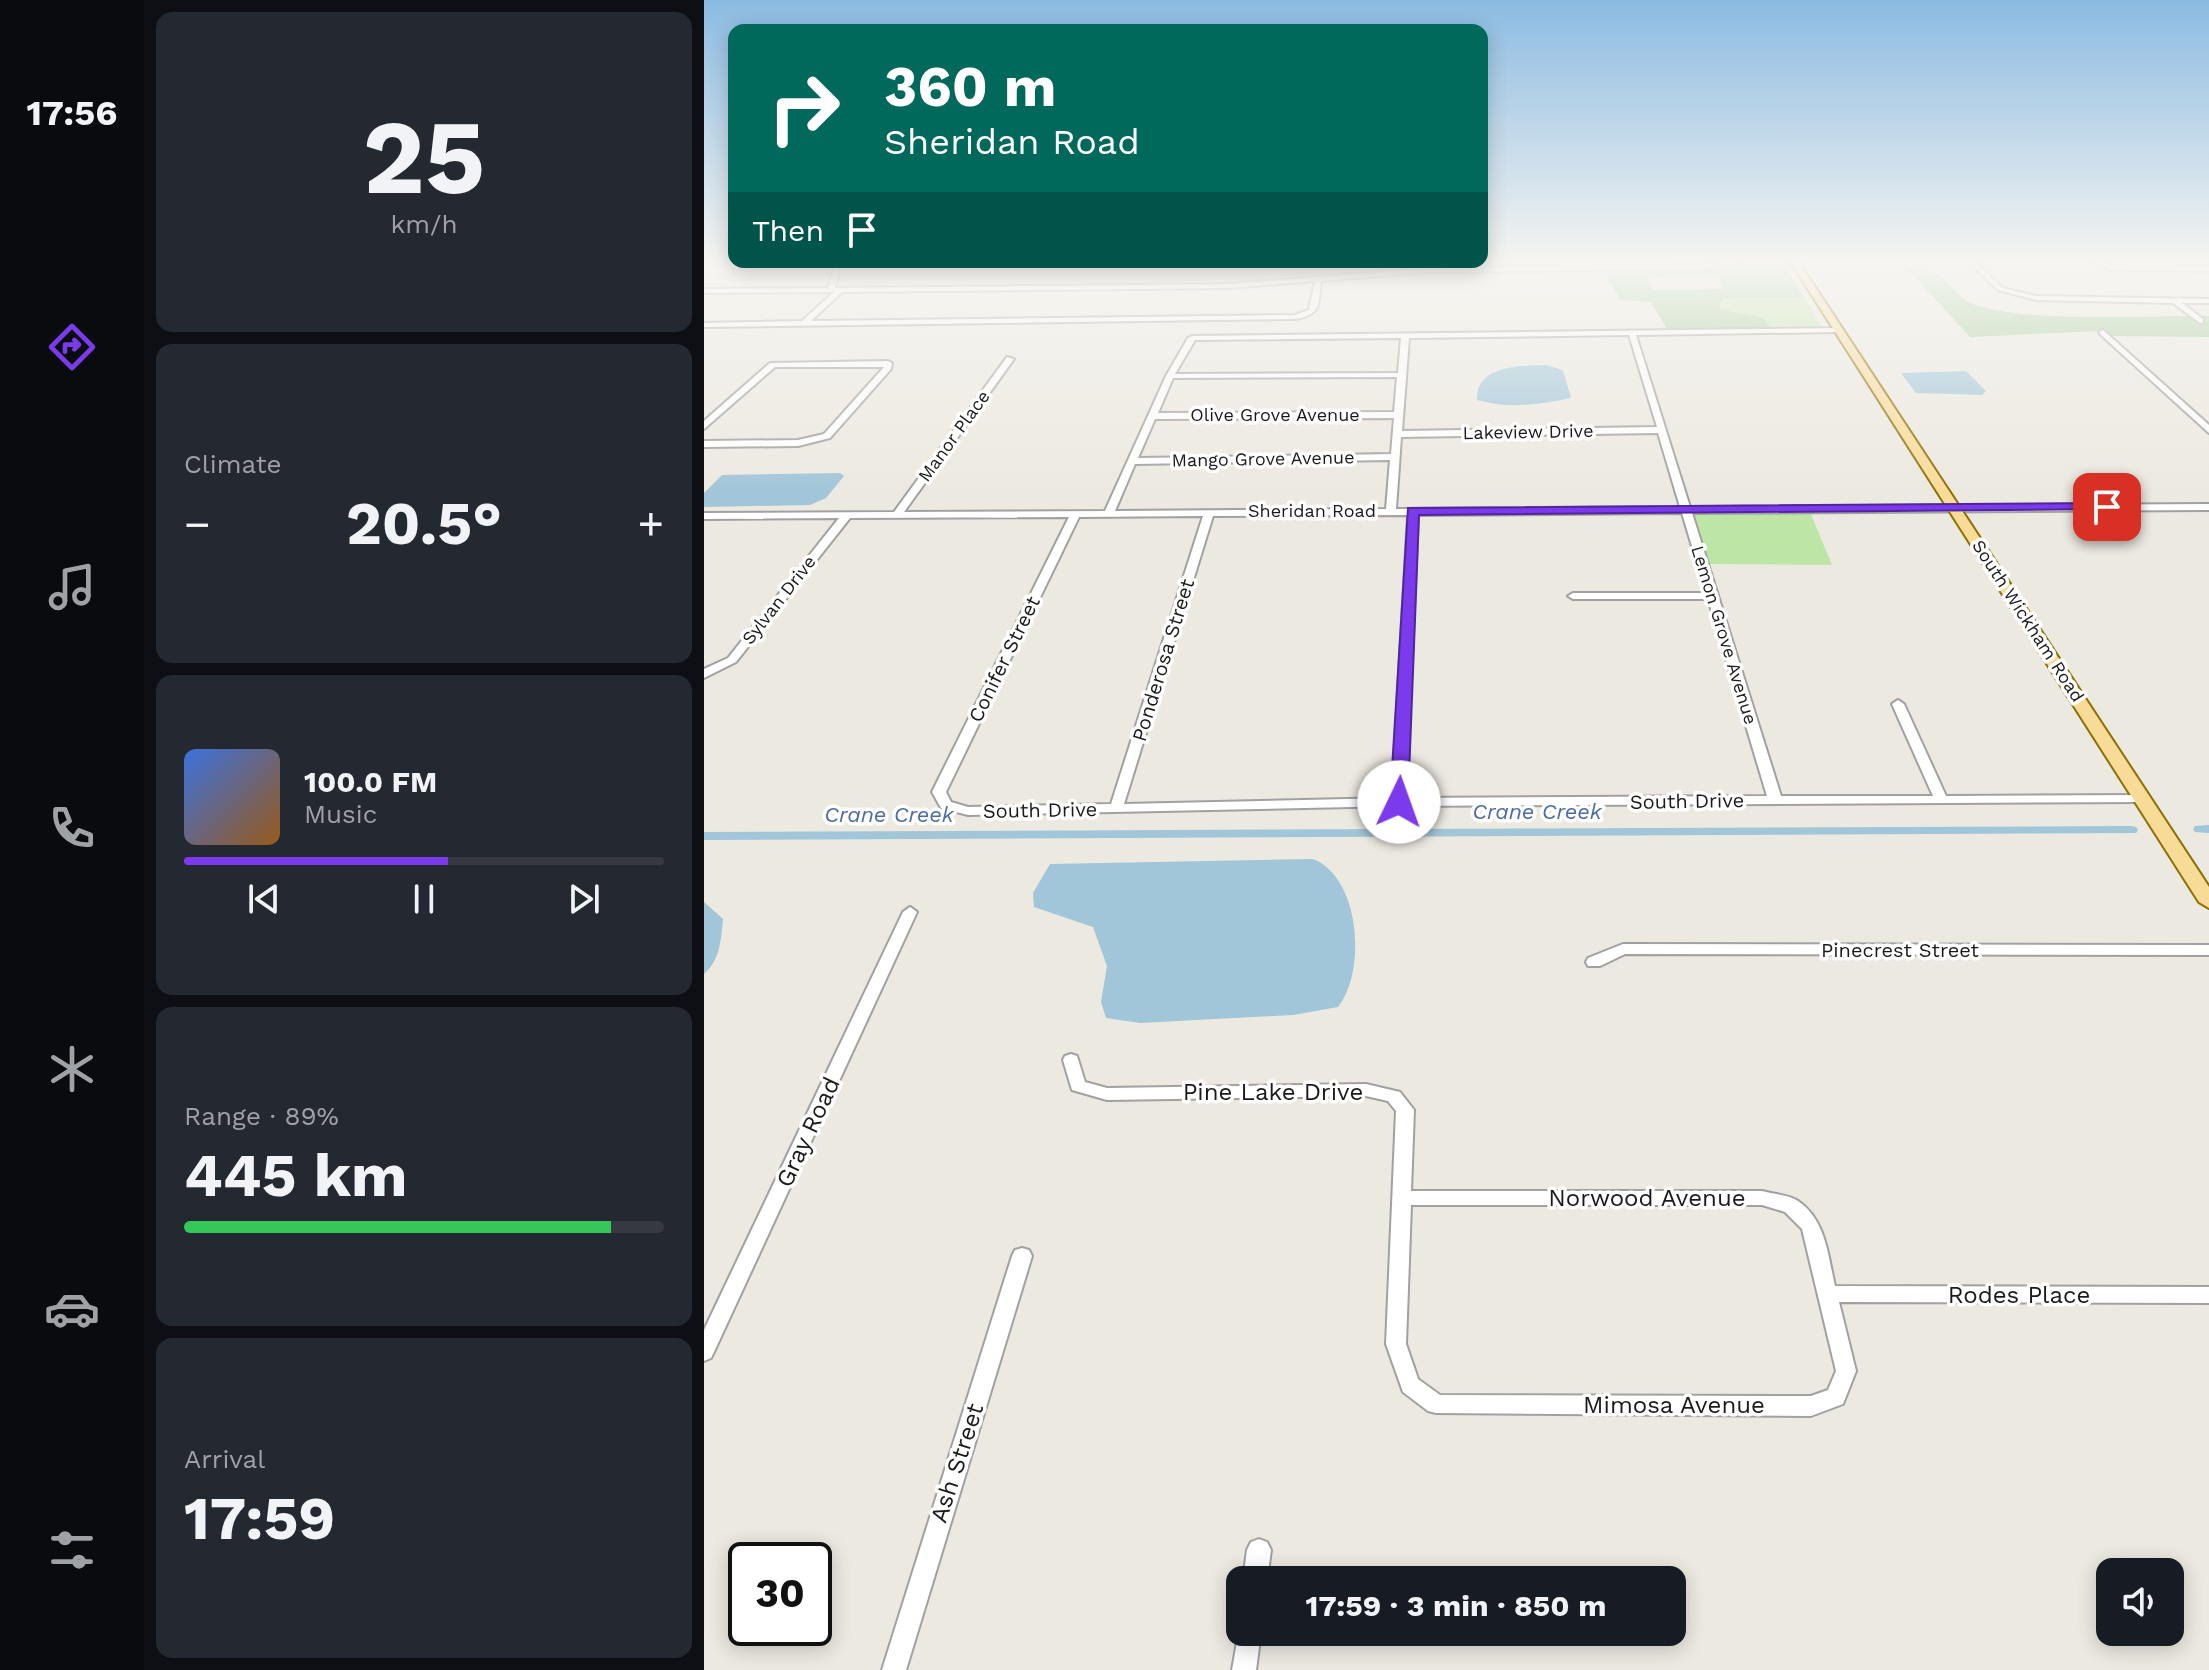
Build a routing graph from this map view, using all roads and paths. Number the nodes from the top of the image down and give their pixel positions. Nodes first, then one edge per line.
1 (1191, 339) edge
2 (1405, 339) edge
3 (1634, 339) edge
4 (1845, 339) edge
5 (2110, 339) edge
6 (1010, 359) dead end
7 (1401, 375) junction
8 (1170, 376) junction
9 (1398, 415) junction
10 (1151, 416) junction
11 (704, 426) edge
12 (1661, 430) junction
13 (2209, 430) edge
14 (1396, 434) junction
15 (704, 444) edge
16 (1394, 457) junction
17 (1132, 461) junction
18 (1954, 507) junction
19 (2209, 507) edge
20 (1685, 509) junction
21 (1391, 511) junction
22 (1413, 511) junction
23 (1109, 512) junction
24 (1209, 512) junction
25 (1076, 513) junction
26 (897, 514) junction
27 (704, 516) edge
28 (846, 516) junction
29 (1573, 596) dead end
30 (1711, 596) junction
31 (704, 674) edge
32 (1898, 704) dead end
33 (1941, 799) junction
34 (2142, 799) junction
35 (1775, 800) junction
36 (1399, 802) junction
37 (946, 805) joint
38 (1116, 809) junction
39 (2209, 902) edge
40 (910, 912) dead end
41 (2209, 950) edge
42 (1594, 962) dead end
43 (1071, 1060) dead end
44 (1403, 1198) junction
45 (1022, 1256) dead end
46 (1829, 1294) junction
47 (2209, 1295) edge
48 (704, 1352) edge
49 (1410, 1385) joint
50 (1259, 1550) dead end
51 (1257, 1566) edge
52 (1247, 1646) edge
53 (894, 1670) edge
54 (1244, 1670) edge

1 - 8 street
2 - 7 street
3 - 12 street, Lemon Grove Avenue
4 - 18 main road, South Wickham Road
5 - 13 street
6 - 26 street, Manor Place
7 - 8 street
7 - 9 street
8 - 10 street
9 - 10 street, Olive Grove Avenue
9 - 14 street
10 - 17 street
11 - 15 street
12 - 14 street, Lakeview Drive
12 - 20 street, Lemon Grove Avenue
14 - 16 street
16 - 17 street, Mango Grove Avenue
16 - 21 street
17 - 23 street
18 - 19 street, Sheridan Road
18 - 20 street, Sheridan Road
18 - 34 main road, South Wickham Road
20 - 22 street, Sheridan Road
20 - 30 street, Lemon Grove Avenue
21 - 22 street, Sheridan Road
21 - 24 street, Sheridan Road
22 - 36 street
23 - 24 street, Sheridan Road
23 - 25 street, Sheridan Road
24 - 38 street, Ponderosa Street
25 - 26 street, Sheridan Road
25 - 37 street, Conifer Street
26 - 28 street, Sheridan Road
27 - 28 street, Sheridan Road
28 - 31 street, Sylvan Drive
29 - 30 street
30 - 35 street, Lemon Grove Avenue
32 - 33 street
33 - 34 street, South Drive
33 - 35 street, South Drive
34 - 39 main road, South Wickham Road
35 - 36 street, South Drive
36 - 38 street, South Drive
37 - 38 street, South Drive
40 - 48 street, Gray Road
41 - 42 street, Pinecrest Street
43 - 44 street, Pine Lake Drive
44 - 46 street, Norwood Avenue
44 - 49 street, Pine Lake Drive
45 - 53 street, Ash Street
46 - 47 street, Rodes Place
46 - 49 street, Mimosa Avenue
50 - 51 street
52 - 54 street

